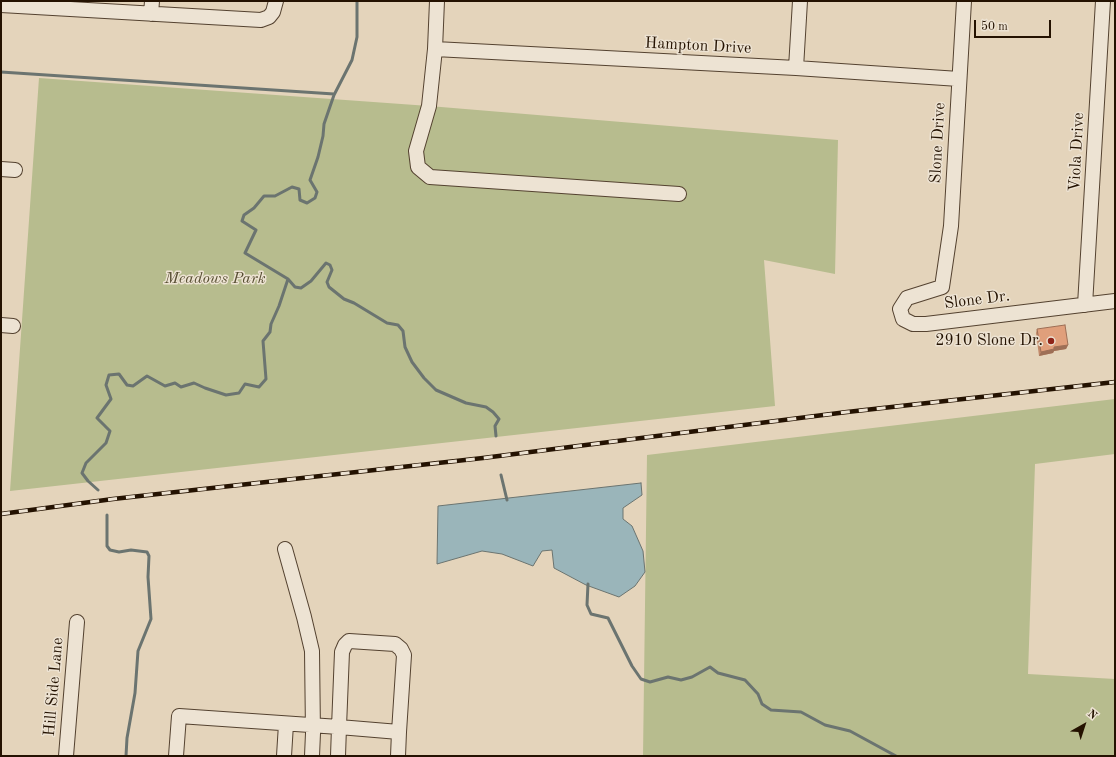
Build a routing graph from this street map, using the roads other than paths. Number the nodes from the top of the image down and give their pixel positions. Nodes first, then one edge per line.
1 (276, 1) edge
2 (437, 1) edge
3 (800, 1) edge
4 (964, 1) edge
5 (1103, 1) edge
6 (21, 4) edge
7 (1, 6) edge
8 (151, 8) edge
9 (435, 49) junction
10 (796, 68) junction
11 (959, 79) junction
12 (679, 194) dead end
13 (942, 287) joint
14 (1115, 301) edge
15 (1085, 305) junction
16 (285, 549) dead end
17 (77, 622) dead end
18 (286, 724) junction
19 (313, 726) junction
20 (339, 727) junction
21 (399, 732) junction
22 (66, 756) edge
23 (176, 756) edge
24 (284, 756) edge
25 (312, 756) edge
26 (338, 756) edge
27 (398, 756) edge

1 - 8 street
2 - 9 street
3 - 10 street
4 - 11 street, Slone Drive
5 - 15 street, Viola Drive
6 - 7 street
6 - 8 street
9 - 10 street, Hampton Drive
9 - 12 street
10 - 11 street, Hampton Drive
11 - 13 street, Slone Drive
13 - 15 street, Slone Dr.
14 - 15 street, Slone Dr.
16 - 19 street
17 - 22 street, Hill Side Lane
18 - 19 street
18 - 23 street
18 - 24 street
19 - 20 street
19 - 25 street
20 - 21 street
20 - 21 street
20 - 26 street
21 - 27 street

